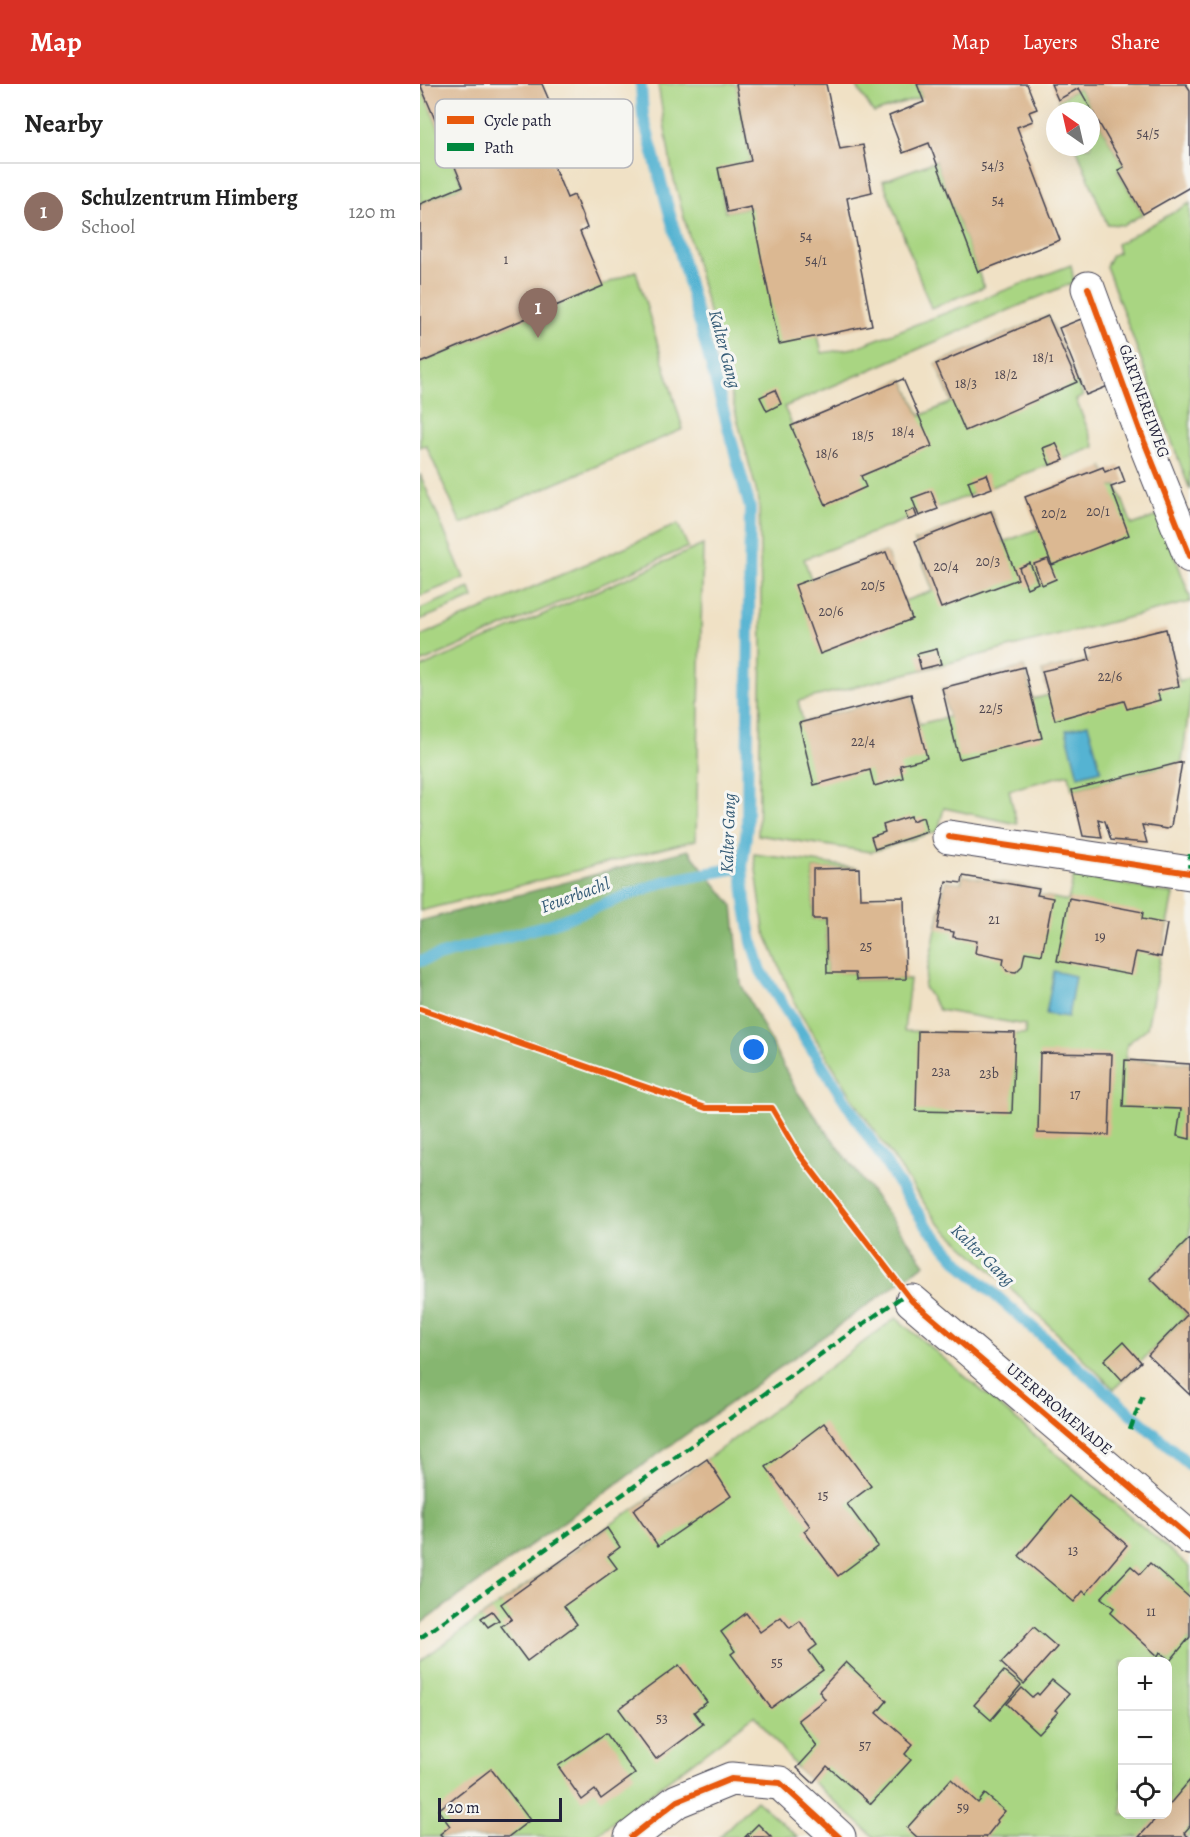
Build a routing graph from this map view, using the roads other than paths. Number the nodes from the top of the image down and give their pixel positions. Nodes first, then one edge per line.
1 (1088, 288) dead end
2 (1190, 556) edge
3 (949, 837) dead end
4 (1190, 867) edge
5 (912, 1301) dead end
6 (1190, 1538) edge
7 (631, 1837) edge
8 (839, 1837) edge

1 - 2 street, GÄRTNEREIWEG
3 - 4 street
5 - 6 street, UFERPROMENADE
7 - 8 street

